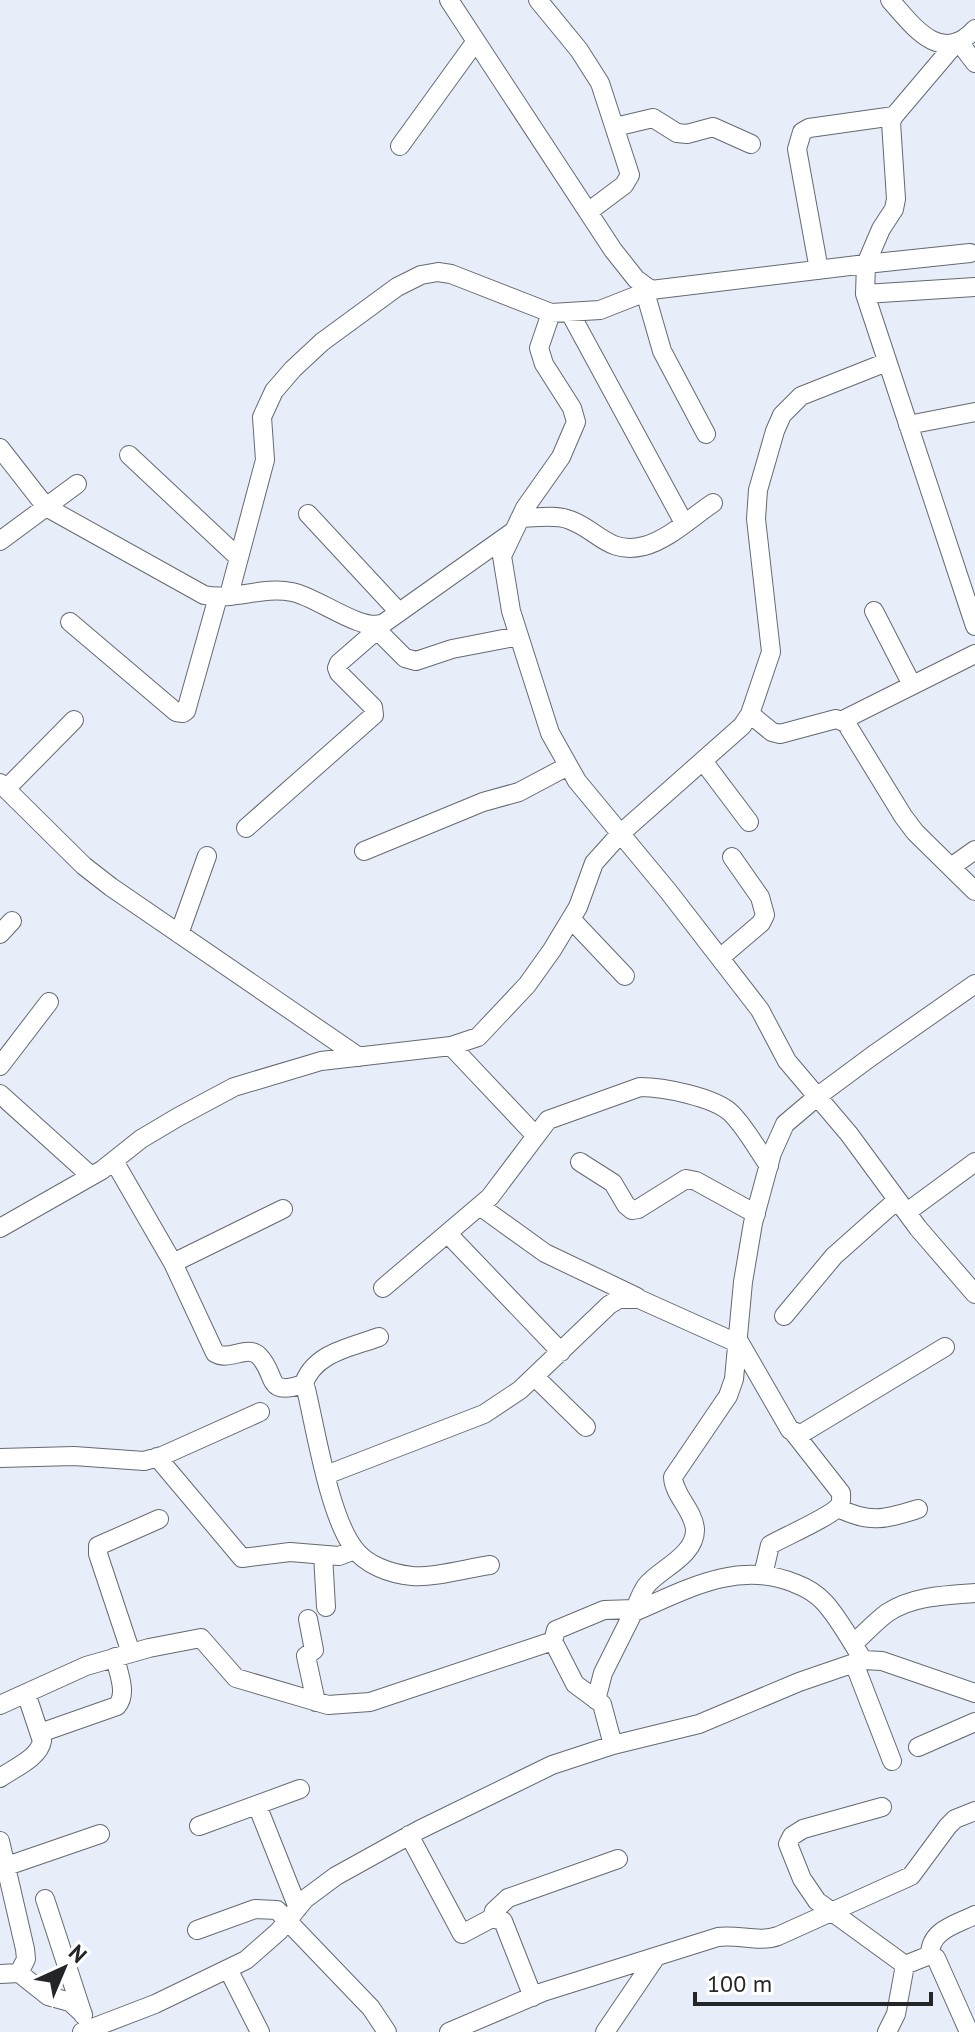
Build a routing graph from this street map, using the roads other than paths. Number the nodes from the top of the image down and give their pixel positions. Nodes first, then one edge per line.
1 (449, 0) edge
2 (544, 2) edge
3 (897, 2) edge
4 (975, 29) edge
5 (476, 41) junction
6 (957, 43) junction
7 (975, 63) edge
8 (894, 116) junction
9 (615, 127) junction
10 (751, 144) dead end
11 (400, 146) dead end
12 (588, 212) junction
13 (970, 253) dead end
14 (866, 264) junction
15 (819, 270) junction
16 (975, 287) edge
17 (648, 291) junction
18 (865, 294) junction
19 (551, 313) junction
20 (570, 313) junction
21 (887, 362) junction
22 (975, 412) edge
23 (908, 425) junction
24 (706, 434) dead end
25 (0, 448) edge
26 (129, 455) dead end
27 (77, 484) dead end
28 (713, 503) dead end
29 (46, 507) junction
30 (308, 514) dead end
31 (684, 523) junction
32 (515, 526) junction
33 (0, 541) edge
34 (239, 558) junction
35 (223, 596) junction
36 (874, 611) dead end
37 (399, 612) junction
38 (70, 622) dead end
39 (975, 626) edge
40 (375, 628) junction
41 (519, 636) junction
42 (975, 654) edge
43 (912, 685) junction
44 (750, 714) junction
45 (74, 720) dead end
46 (843, 720) junction
47 (703, 761) junction
48 (568, 766) junction
49 (3, 786) edge
50 (749, 822) dead end
51 (246, 828) dead end
52 (620, 834) junction
53 (975, 850) edge
54 (364, 851) dead end
55 (207, 856) dead end
56 (732, 857) dead end
57 (951, 867) junction
58 (975, 891) edge
59 (571, 919) junction
60 (179, 934) junction
61 (720, 958) junction
62 (625, 976) dead end
63 (975, 984) edge
64 (49, 1002) dead end
65 (451, 1046) junction
66 (359, 1057) junction
67 (0, 1066) edge
68 (0, 1094) edge
69 (818, 1096) junction
70 (535, 1135) junction
71 (114, 1161) junction
72 (580, 1162) dead end
73 (975, 1162) edge
74 (769, 1166) junction
75 (91, 1176) junction
76 (902, 1206) junction
77 (481, 1207) junction
78 (283, 1209) dead end
79 (756, 1214) junction
80 (0, 1228) edge
81 (448, 1234) junction
82 (173, 1263) junction
83 (383, 1288) dead end
84 (974, 1289) edge
85 (639, 1299) junction
86 (784, 1316) dead end
87 (379, 1337) dead end
88 (737, 1340) junction
89 (945, 1347) dead end
90 (561, 1352) junction
91 (535, 1377) junction
92 (303, 1386) junction
93 (260, 1412) dead end
94 (586, 1427) dead end
95 (794, 1433) junction
96 (157, 1457) junction
97 (0, 1458) edge
98 (326, 1475) junction
99 (838, 1508) junction
100 (918, 1509) dead end
101 (159, 1519) dead end
102 (355, 1550) junction
103 (323, 1555) junction
104 (490, 1565) dead end
105 (763, 1575) junction
106 (975, 1593) edge
107 (326, 1607) dead end
108 (634, 1611) junction
109 (308, 1619) dead end
110 (553, 1641) junction
111 (123, 1655) junction
112 (857, 1656) junction
113 (26, 1693) junction
114 (975, 1693) edge
115 (596, 1700) junction
116 (316, 1702) junction
117 (0, 1705) edge
118 (975, 1722) edge
119 (40, 1733) junction
120 (613, 1745) junction
121 (918, 1747) dead end
122 (892, 1761) dead end
123 (0, 1778) edge
124 (300, 1789) dead end
125 (257, 1805) junction
126 (882, 1807) dead end
127 (975, 1811) edge
128 (199, 1826) dead end
129 (100, 1834) dead end
130 (409, 1835) junction
131 (3, 1856) edge
132 (618, 1859) dead end
133 (45, 1899) dead end
134 (831, 1912) junction
135 (293, 1914) junction
136 (975, 1915) edge
137 (492, 1918) junction
138 (197, 1930) dead end
139 (930, 1955) junction
140 (656, 1957) junction
141 (905, 1965) junction
142 (228, 1969) junction
143 (9, 1973) edge
144 (533, 1997) junction
145 (93, 2026) edge
146 (260, 2032) edge
147 (387, 2032) edge
148 (449, 2032) edge
149 (605, 2032) edge
150 (887, 2032) edge
151 (969, 2032) edge

1 - 5 street
2 - 9 street
3 - 6 street
4 - 6 street
5 - 11 street
5 - 12 street
6 - 7 street
6 - 8 street
8 - 14 street
8 - 15 street
9 - 10 street
9 - 12 street
12 - 17 street
13 - 14 street
14 - 15 street
14 - 18 street
15 - 17 street
16 - 18 street
17 - 20 street
17 - 24 street
18 - 21 street
19 - 20 street
19 - 32 street
19 - 34 street
20 - 31 street
21 - 23 street
21 - 44 street
22 - 23 street
23 - 39 street
25 - 29 street
26 - 34 street
27 - 29 street
28 - 31 street
29 - 33 street
29 - 35 street
30 - 37 street
31 - 32 street
32 - 37 street
32 - 41 street
34 - 35 street
35 - 38 street
35 - 40 street
36 - 43 street
37 - 40 street
40 - 41 street
40 - 51 street
41 - 48 street
42 - 43 street
43 - 46 street
44 - 46 street
44 - 47 street
45 - 49 street
46 - 57 street
47 - 50 street
47 - 52 street
48 - 52 street
48 - 54 street
49 - 60 street
52 - 59 street
52 - 61 street
53 - 57 street
55 - 60 street
56 - 61 street
57 - 58 street
59 - 62 street
59 - 65 street
60 - 66 street
61 - 69 street
63 - 69 street
64 - 67 street
65 - 66 street
65 - 70 street
66 - 71 street
68 - 75 street
69 - 74 street
69 - 76 street
70 - 74 street
70 - 77 street
71 - 75 street
71 - 82 street
72 - 79 street
73 - 76 street
74 - 79 street
75 - 80 street
76 - 84 street
76 - 86 street
77 - 81 street
77 - 85 street
78 - 82 street
79 - 88 street
81 - 83 street
81 - 90 street
82 - 92 street
85 - 88 street
85 - 90 street
87 - 92 street
88 - 95 street
88 - 108 street
89 - 95 street
90 - 91 street
91 - 94 street
91 - 98 street
92 - 98 street
93 - 96 street
95 - 99 street
96 - 97 street
96 - 103 street
98 - 102 street
99 - 100 street
99 - 105 street
101 - 111 street
102 - 103 street
102 - 104 street
103 - 107 street
105 - 108 street
105 - 112 street
106 - 112 street
108 - 110 street
108 - 115 street
109 - 116 street
110 - 115 street
110 - 116 street
111 - 113 street
111 - 116 street
111 - 119 street
112 - 114 street
112 - 120 street
112 - 122 street
113 - 117 street
113 - 119 street
115 - 120 street
118 - 121 street
119 - 123 street
120 - 130 street
124 - 125 street
125 - 128 street
125 - 135 street
126 - 134 street
127 - 134 street
129 - 131 street
130 - 135 street
130 - 137 street
131 - 143 street
132 - 137 street
133 - 145 street
134 - 140 street
134 - 141 street
135 - 138 street
135 - 142 street
135 - 147 street
136 - 139 street
137 - 144 street
139 - 141 street
139 - 151 street
140 - 144 street
140 - 149 street
141 - 150 street
142 - 145 street
142 - 146 street
143 - 145 street
144 - 148 street

